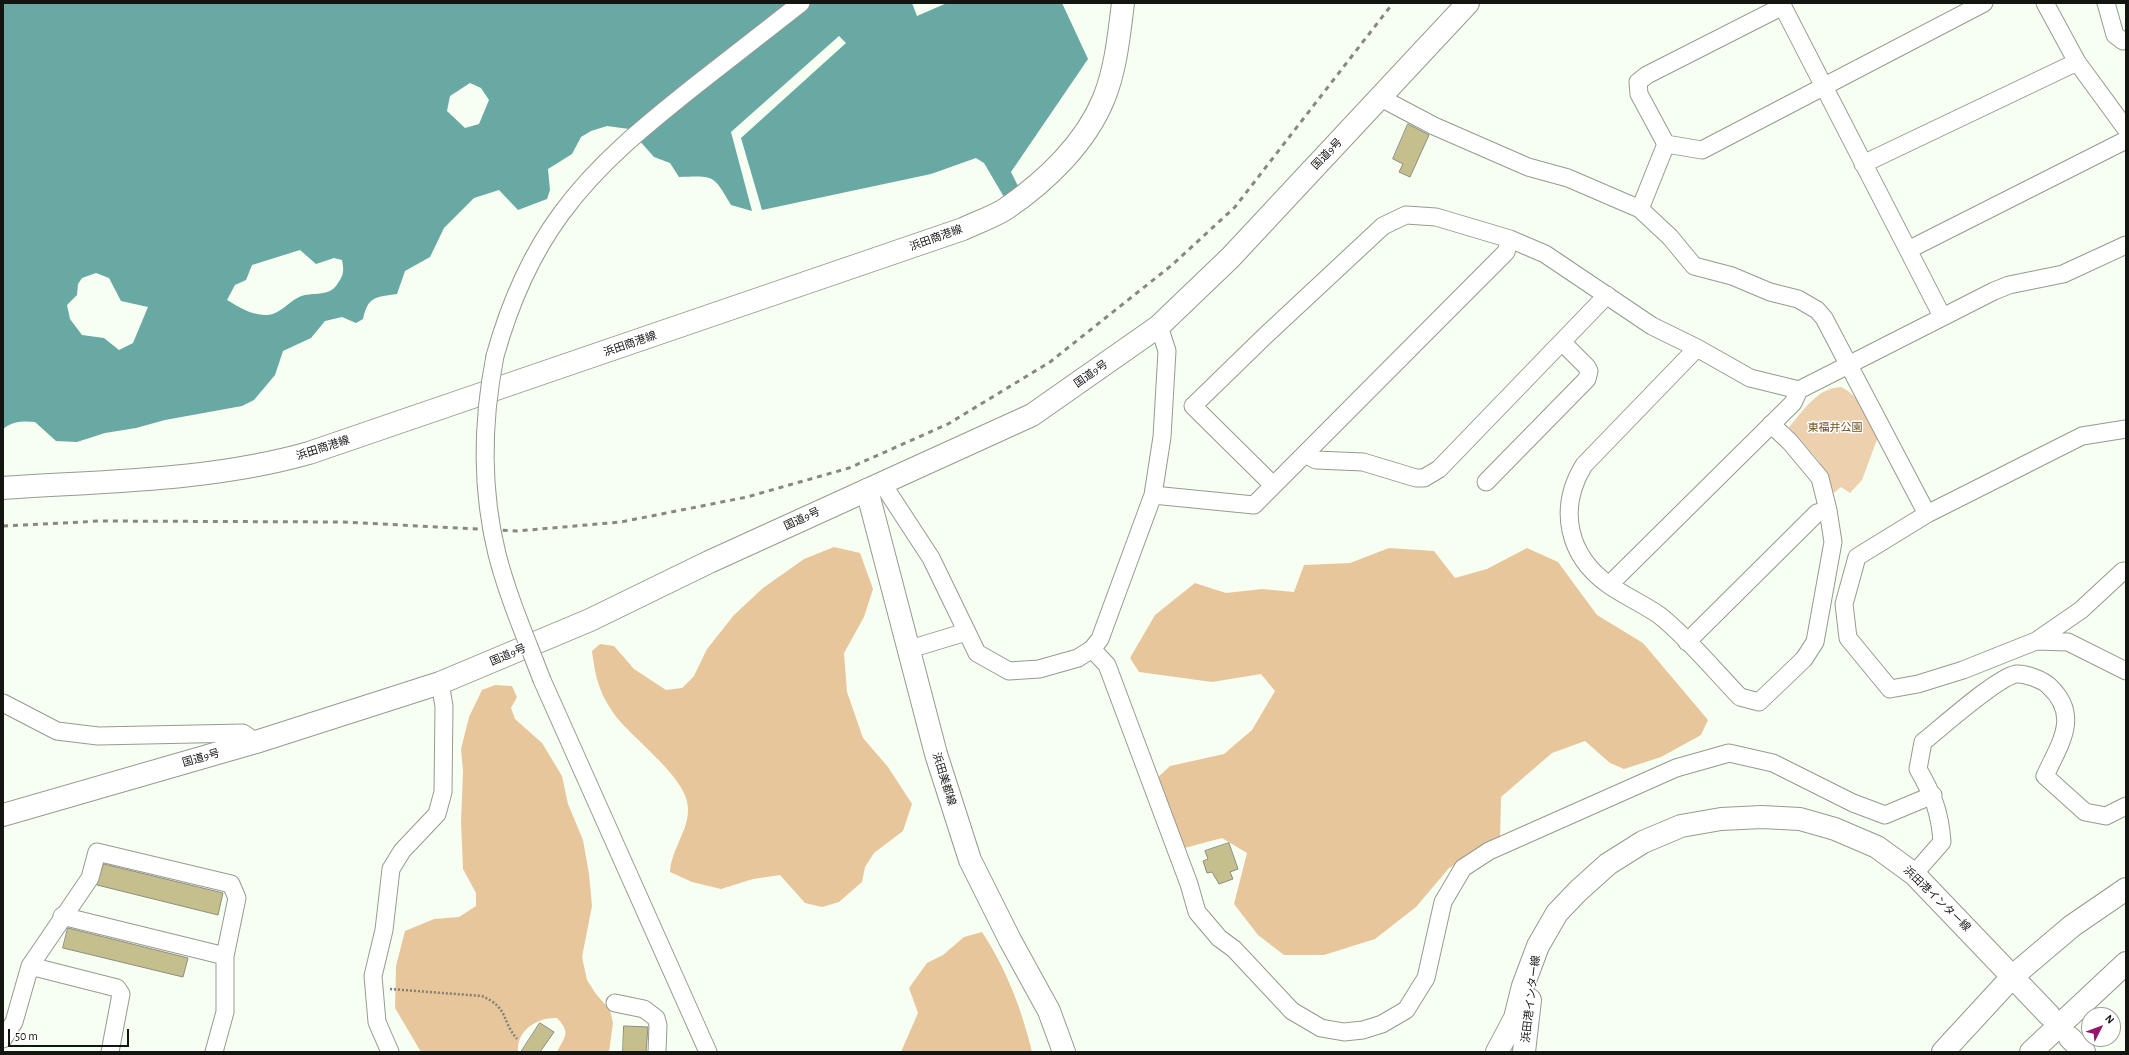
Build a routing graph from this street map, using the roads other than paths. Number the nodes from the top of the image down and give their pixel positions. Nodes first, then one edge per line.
1 (801, 3) edge
2 (1123, 3) edge
3 (1468, 3) edge
4 (1984, 3) edge
5 (2045, 3) edge
6 (2106, 3) edge
7 (1782, 4) edge
8 (2126, 40) edge
9 (2077, 62) junction
10 (1824, 87) junction
11 (1381, 98) junction
12 (2126, 130) edge
13 (2126, 140) edge
14 (1666, 144) junction
15 (1862, 164) junction
16 (1640, 209) junction
17 (1510, 239) junction
18 (2126, 245) edge
19 (1908, 250) junction
20 (1607, 295) junction
21 (1942, 316) junction
22 (1159, 326) junction
23 (1562, 342) junction
24 (1697, 348) junction
25 (1847, 365) junction
26 (1799, 390) junction
27 (1771, 424) junction
28 (2126, 429) edge
29 (1305, 454) junction
30 (1486, 482) dead end
31 (1273, 485) junction
32 (875, 486) junction
33 (3, 488) edge
34 (1153, 495) junction
35 (1828, 510) junction
36 (1927, 514) junction
37 (2126, 571) edge
38 (1609, 585) junction
39 (966, 632) junction
40 (1687, 642) junction
41 (2036, 642) junction
42 (910, 649) junction
43 (1092, 649) junction
44 (2126, 671) edge
45 (440, 683) junction
46 (3, 703) edge
47 (256, 742) junction
48 (1933, 795) junction
49 (2126, 806) edge
50 (3, 815) edge
51 (1914, 874) junction
52 (2126, 890) edge
53 (62, 916) junction
54 (1538, 946) junction
55 (225, 956) junction
56 (2126, 963) edge
57 (30, 966) junction
58 (2013, 976) junction
59 (615, 1003) dead end
60 (2049, 1015) dead end
61 (1515, 1018) junction
62 (3, 1039) edge
63 (110, 1052) edge
64 (214, 1052) edge
65 (390, 1052) edge
66 (657, 1052) edge
67 (708, 1052) edge
68 (1064, 1052) edge
69 (1497, 1052) edge
70 (1510, 1052) edge
71 (1524, 1052) edge
72 (1943, 1052) edge
73 (2031, 1052) edge

1 - 67 street, bridge
2 - 33 main road, 浜田商港線
3 - 11 main road, 国道9号
4 - 10 street
5 - 9 street
6 - 8 street
7 - 10 street
7 - 14 street
9 - 12 street
9 - 15 street
10 - 14 street
10 - 15 street
11 - 16 street
11 - 22 main road, 国道9号
13 - 19 street
14 - 16 street
15 - 19 street
16 - 25 street
17 - 20 street
17 - 29 street
17 - 31 street
18 - 21 street
19 - 21 street
20 - 23 street
20 - 24 street
21 - 25 street
22 - 32 main road, 国道9号
22 - 34 street
23 - 29 street
23 - 30 street
24 - 26 street
24 - 38 street
25 - 26 street
25 - 36 street
26 - 27 street
27 - 35 street
27 - 38 street
28 - 36 street
29 - 31 street
31 - 34 street
32 - 39 street
32 - 42 main road, 浜田美都線
32 - 45 main road, 国道9号
34 - 43 street
35 - 40 street
35 - 40 street
36 - 41 street
37 - 41 street
38 - 40 street
39 - 42 street
39 - 43 street
41 - 44 street
42 - 68 main road, 浜田美都線
43 - 48 street
45 - 47 main road, 国道9号
45 - 65 street
46 - 47 street
47 - 50 main road, 国道9号
48 - 49 street
48 - 51 street
51 - 54 main road, 浜田港インター線
51 - 58 main road, 浜田港インター線
52 - 58 main road
53 - 55 street
53 - 55 street
53 - 57 street
54 - 61 main road, 浜田港インター線
54 - 71 main road, 浜田港インター線
55 - 64 street
56 - 73 main road
57 - 62 street
57 - 63 street
58 - 60 main road, 浜田港インター線
58 - 72 main road
59 - 66 street
61 - 69 main road, 浜田港インター線
61 - 70 street

